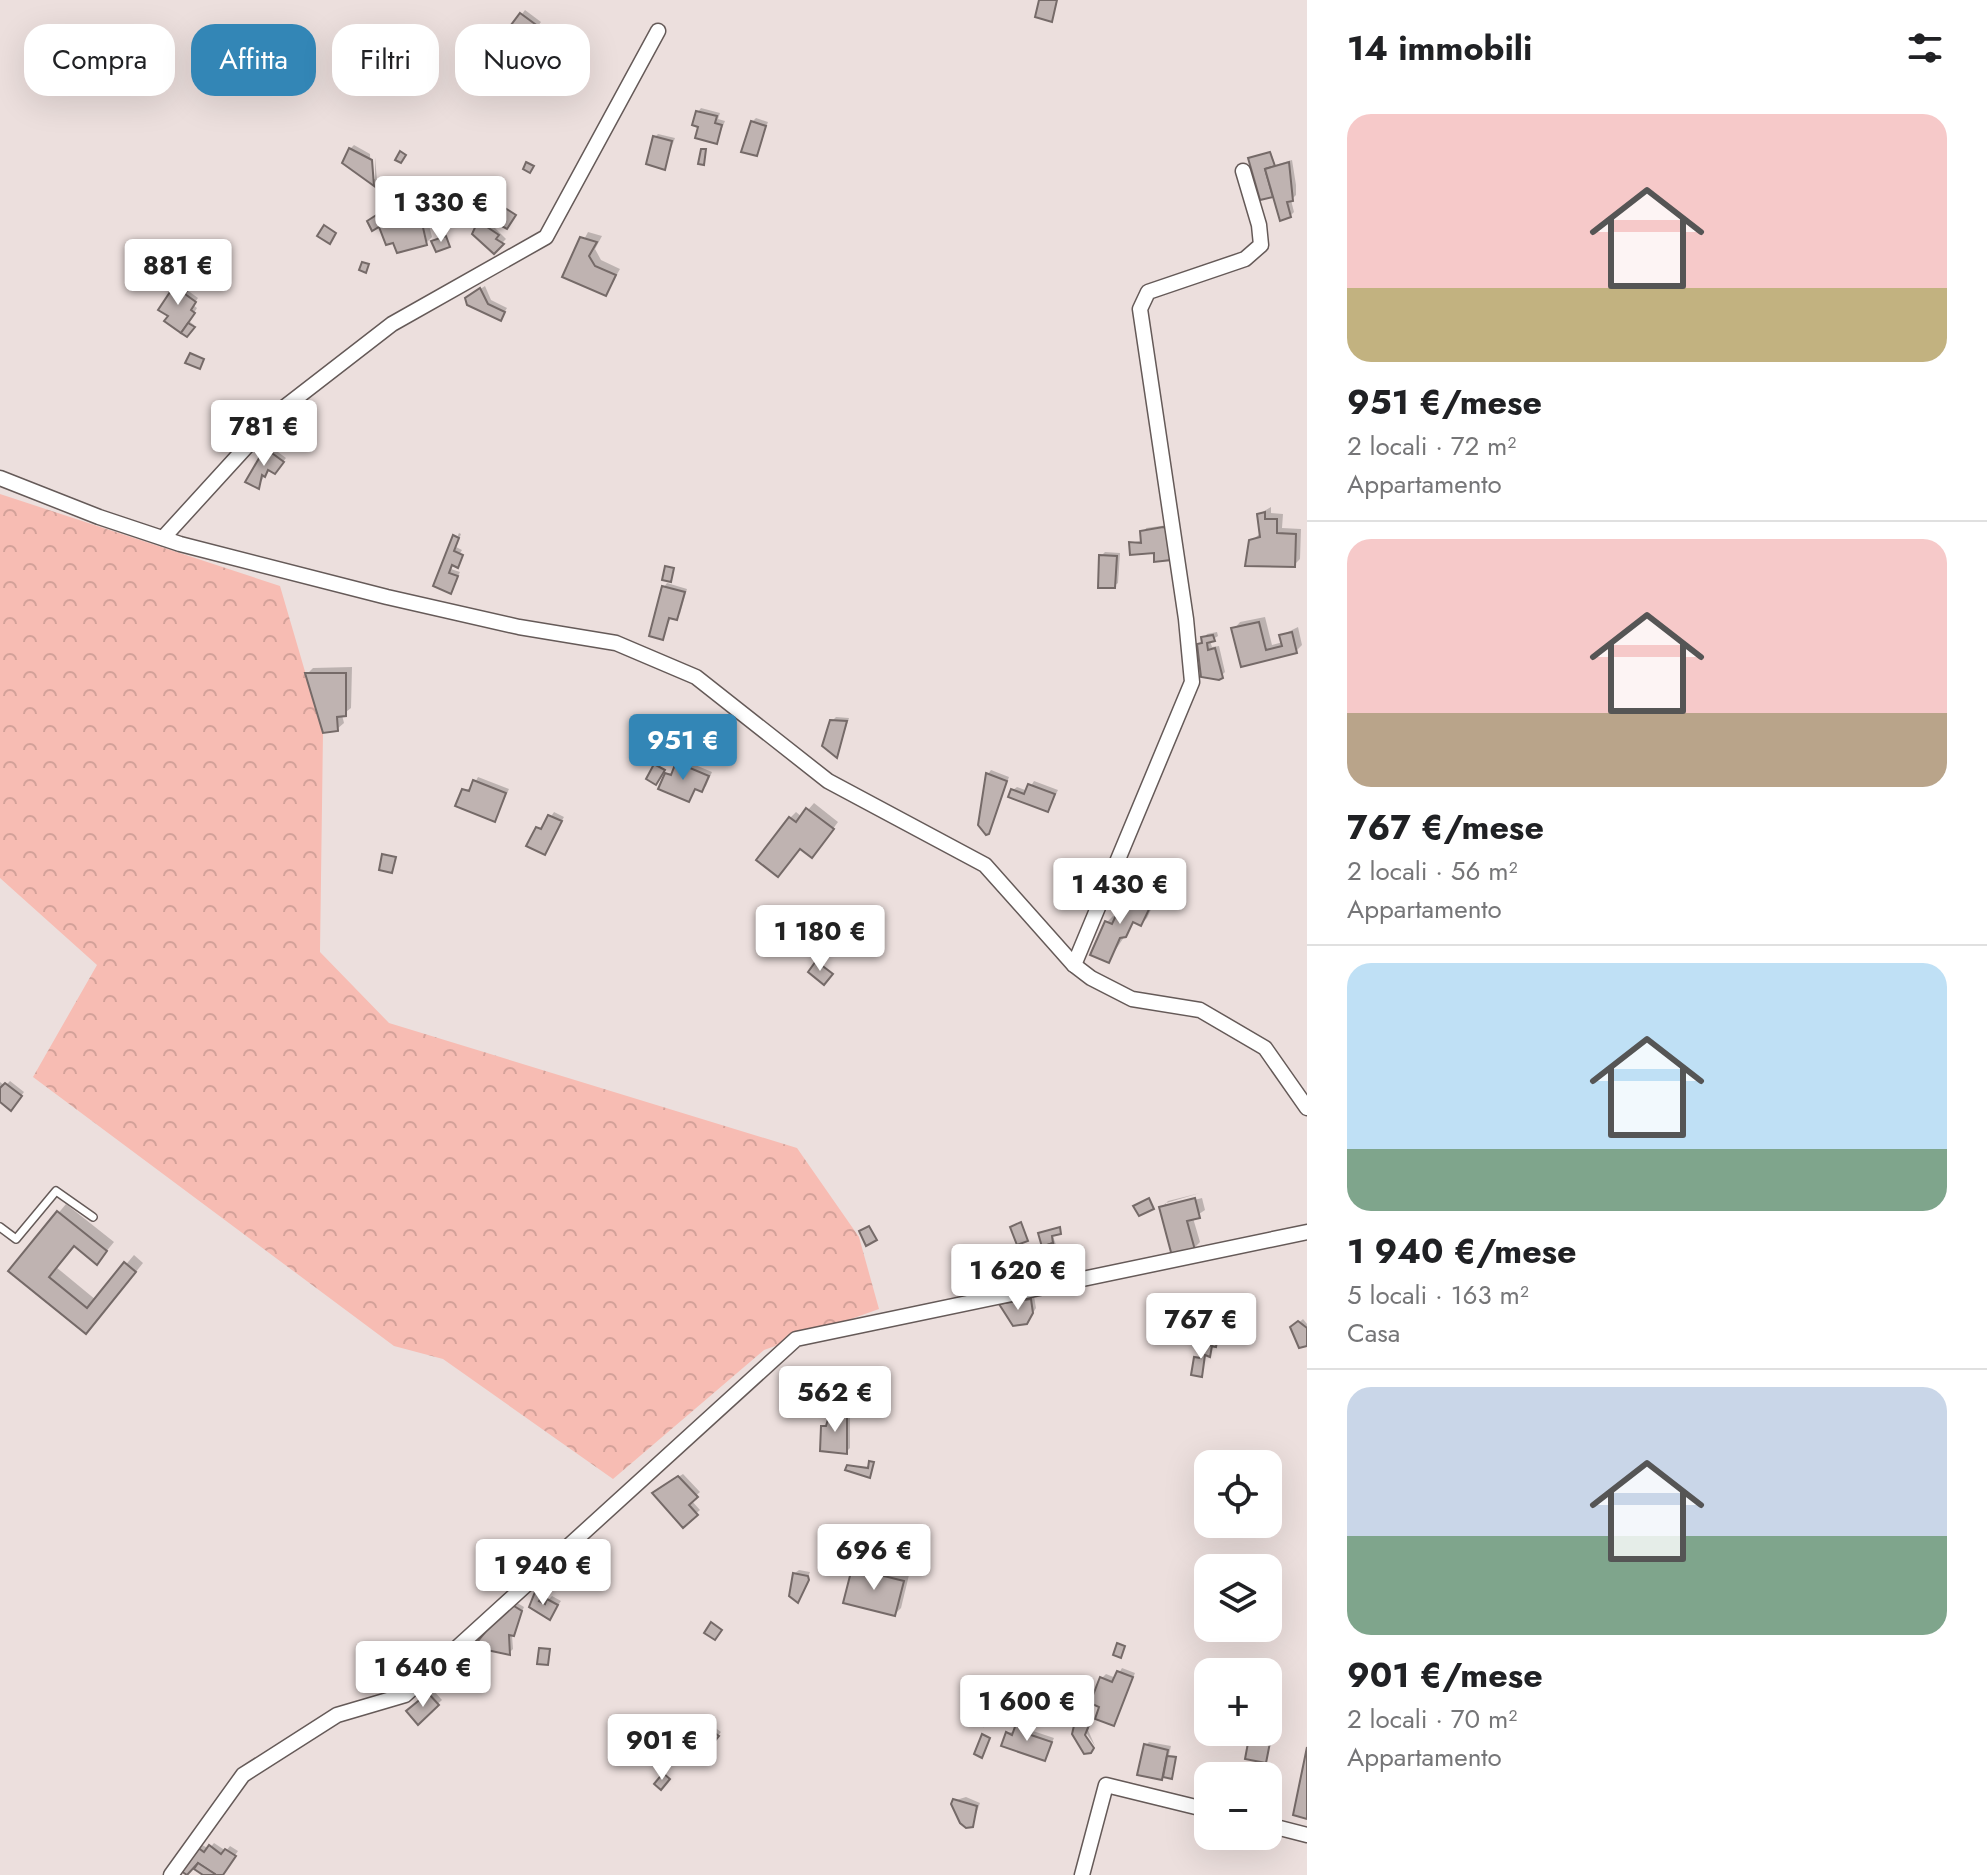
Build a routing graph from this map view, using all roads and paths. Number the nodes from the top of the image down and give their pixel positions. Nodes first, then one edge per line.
1 (658, 31) dead end
2 (1243, 171) dead end
3 (0, 478) edge
4 (163, 538) junction
5 (1074, 965) junction
6 (1307, 1108) edge
7 (93, 1217) dead end
8 (0, 1227) edge
9 (1307, 1232) edge
10 (1194, 1807) edge
11 (1282, 1829) edge
12 (1307, 1835) edge
13 (171, 1875) edge
14 (1082, 1875) edge

1 - 4 street
2 - 5 street
3 - 4 street
4 - 5 street
5 - 6 street
7 - 8 lane
9 - 13 street
10 - 14 street
11 - 12 street

